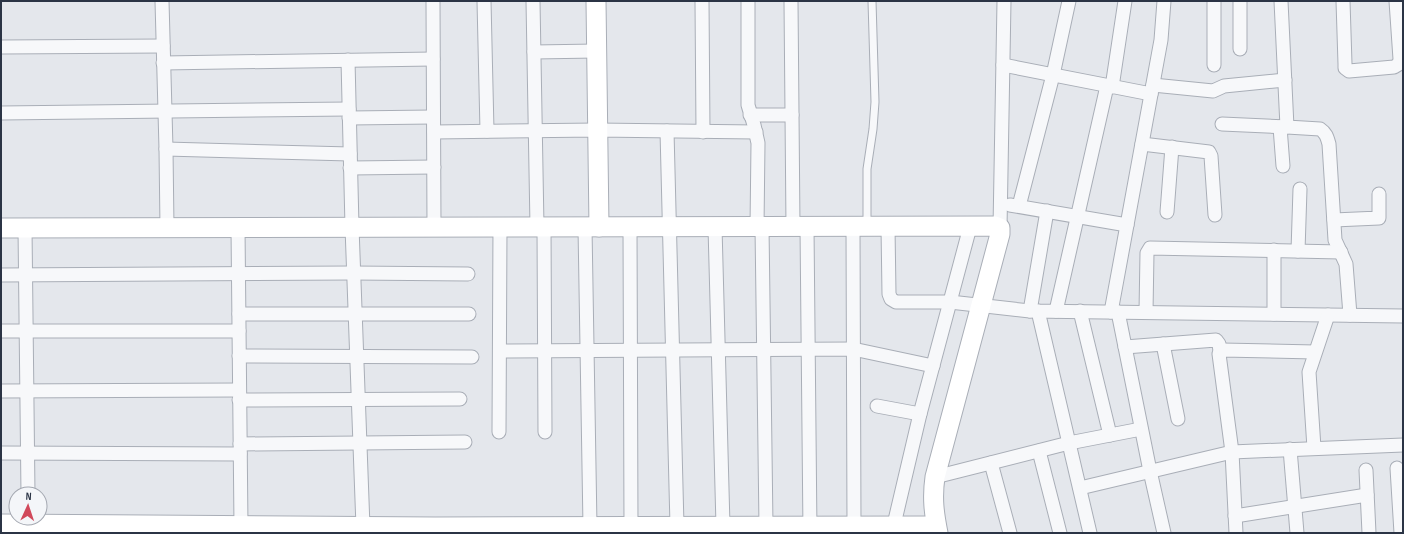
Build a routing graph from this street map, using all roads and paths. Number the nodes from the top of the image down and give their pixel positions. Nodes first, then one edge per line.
1 (162, 1) edge
2 (433, 1) edge
3 (484, 1) edge
4 (533, 1) edge
5 (596, 1) edge
6 (702, 1) edge
7 (748, 1) edge
8 (791, 1) edge
9 (872, 1) edge
10 (1004, 1) edge
11 (1069, 1) edge
12 (1125, 1) edge
13 (1164, 1) edge
14 (1214, 1) edge
15 (1240, 1) edge
16 (1281, 1) edge
17 (1343, 1) edge
18 (1396, 1) edge
19 (163, 46) junction
20 (1, 47) edge
21 (1240, 49) dead end
22 (596, 51) junction
23 (534, 52) junction
24 (433, 59) junction
25 (348, 60) junction
26 (163, 63) junction
27 (1003, 65) junction
28 (1214, 65) dead end
29 (1053, 75) junction
30 (1285, 80) junction
31 (1110, 86) junction
32 (1152, 90) junction
33 (164, 111) junction
34 (1, 113) edge
35 (349, 113) junction
36 (750, 115) junction
37 (792, 115) junction
38 (433, 117) junction
39 (1222, 124) dead end
40 (1284, 127) junction
41 (597, 130) junction
42 (487, 131) junction
43 (535, 131) junction
44 (666, 131) junction
45 (434, 132) junction
46 (703, 132) junction
47 (756, 132) junction
48 (1142, 144) junction
49 (1172, 147) junction
50 (166, 149) junction
51 (350, 154) junction
52 (1283, 166) dead end
53 (434, 167) junction
54 (350, 168) junction
55 (1300, 189) dead end
56 (1379, 194) dead end
57 (1000, 203) junction
58 (1019, 206) junction
59 (1047, 211) junction
60 (1166, 212) dead end
61 (1215, 215) dead end
62 (1077, 216) junction
63 (1334, 220) junction
64 (1127, 225) junction
65 (434, 227) junction
66 (500, 227) junction
67 (541, 227) junction
68 (592, 227) junction
69 (630, 227) junction
70 (669, 227) junction
71 (715, 227) junction
72 (759, 227) junction
73 (800, 227) junction
74 (860, 227) junction
75 (888, 227) junction
76 (970, 227) junction
77 (1, 228) edge
78 (25, 228) junction
79 (166, 228) junction
80 (238, 228) junction
81 (352, 228) junction
82 (1000, 228) junction
83 (1274, 250) junction
84 (1298, 251) junction
85 (1341, 252) junction
86 (354, 273) junction
87 (238, 274) junction
88 (468, 274) dead end
89 (1, 275) edge
90 (26, 275) junction
91 (950, 302) junction
92 (981, 305) junction
93 (1034, 311) junction
94 (1056, 311) junction
95 (1080, 311) junction
96 (1114, 312) junction
97 (1146, 312) junction
98 (239, 314) junction
99 (355, 314) junction
100 (469, 314) dead end
101 (1274, 314) junction
102 (1328, 315) junction
103 (1350, 315) junction
104 (1403, 316) edge
105 (1, 331) edge
106 (26, 331) junction
107 (239, 331) junction
108 (1163, 344) junction
109 (1125, 346) junction
110 (808, 349) junction
111 (853, 349) junction
112 (630, 350) junction
113 (672, 350) junction
114 (718, 350) junction
115 (763, 350) junction
116 (500, 351) junction
117 (545, 351) junction
118 (587, 351) junction
119 (1220, 352) junction
120 (1315, 352) junction
121 (239, 356) junction
122 (357, 357) junction
123 (472, 357) dead end
124 (933, 366) junction
125 (1, 391) edge
126 (27, 391) junction
127 (239, 395) junction
128 (460, 399) dead end
129 (358, 400) junction
130 (876, 406) dead end
131 (920, 414) junction
132 (1178, 419) dead end
133 (1142, 429) junction
134 (499, 432) dead end
135 (545, 432) dead end
136 (1110, 435) junction
137 (464, 442) dead end
138 (360, 443) junction
139 (1069, 443) junction
140 (1403, 445) edge
141 (1314, 448) junction
142 (240, 449) junction
143 (1290, 449) junction
144 (1039, 451) junction
145 (1232, 452) junction
146 (1, 453) edge
147 (27, 453) junction
148 (991, 463) junction
149 (1396, 468) dead end
150 (1366, 470) dead end
151 (1150, 471) junction
152 (935, 477) junction
153 (28, 486) edge
154 (1080, 488) junction
155 (1367, 495) junction
156 (1294, 506) junction
157 (1235, 516) junction
158 (45, 526) edge
159 (677, 526) junction
160 (766, 526) junction
161 (854, 526) junction
162 (590, 527) junction
163 (631, 527) junction
164 (248, 528) edge
165 (55, 529) edge
166 (131, 529) edge
167 (189, 529) edge
168 (354, 529) edge
169 (729, 529) edge
170 (893, 529) edge
171 (937, 529) edge
172 (311, 530) edge
173 (454, 530) edge
174 (571, 530) edge
175 (810, 530) edge
176 (1232, 532) edge
177 (1010, 533) edge
178 (1060, 533) edge
179 (1090, 533) edge
180 (1164, 533) edge
181 (1297, 533) edge
182 (1369, 533) edge
183 (1401, 533) edge

1 - 19 street
2 - 24 street
3 - 42 street
4 - 23 street
5 - 22 street
6 - 46 street
7 - 36 street
8 - 37 street
9 - 74 lane
10 - 27 street
11 - 29 street
12 - 31 street
13 - 32 street
14 - 28 street
15 - 21 street
16 - 30 street
17 - 18 street
19 - 20 street
19 - 26 street
22 - 23 street
22 - 41 street
23 - 43 street
24 - 25 street
24 - 38 street
25 - 26 street
25 - 35 street
26 - 33 street
27 - 29 street
27 - 57 street
29 - 31 street
29 - 58 street
30 - 32 street
30 - 40 street
31 - 32 street
31 - 62 street
32 - 48 street
33 - 34 street
33 - 35 street
33 - 50 street
35 - 38 street
35 - 51 street
36 - 37 street
36 - 47 street
37 - 73 street
38 - 45 street
39 - 40 street
40 - 52 street
40 - 63 street
41 - 43 street
41 - 44 street
41 - 68 street
42 - 43 street
42 - 45 street
43 - 67 street
44 - 46 street
44 - 70 street
45 - 53 street
46 - 47 street
47 - 72 street
48 - 49 street
48 - 64 street
49 - 60 street
49 - 61 street
50 - 51 street
50 - 79 street
51 - 54 street
53 - 54 street
53 - 65 street
54 - 81 street
55 - 84 street
56 - 63 street
57 - 58 street
57 - 82 street
58 - 59 street
59 - 62 street
59 - 93 street
62 - 64 street
62 - 94 street
63 - 85 street
64 - 96 street
65 - 66 street
65 - 81 street
66 - 67 street
66 - 116 street
67 - 68 street
67 - 117 street
68 - 69 street
68 - 118 street
69 - 70 street
69 - 112 street
70 - 71 street
70 - 113 street
71 - 72 street
71 - 114 street
72 - 73 street
72 - 115 street
73 - 74 street
73 - 110 street
74 - 75 street
74 - 111 street
75 - 76 street
75 - 91 street
76 - 82 street
76 - 91 street
77 - 78 street
78 - 79 street
78 - 90 street
79 - 80 street
80 - 81 street
80 - 87 street
81 - 86 street
82 - 92 street
83 - 84 street
83 - 97 street
83 - 101 street
84 - 85 street
85 - 103 street
86 - 87 street
86 - 88 street
86 - 99 street
87 - 90 street
87 - 98 street
89 - 90 street
90 - 106 street
91 - 92 street
91 - 124 street
92 - 93 street
92 - 152 street
93 - 94 street
93 - 139 street
94 - 95 street
95 - 96 street
95 - 136 street
96 - 97 street
96 - 109 street
97 - 101 street
98 - 99 street
98 - 107 street
99 - 100 street
99 - 122 street
101 - 102 street
102 - 103 street
102 - 120 street
103 - 104 street
105 - 106 street
106 - 107 street
106 - 126 street
107 - 121 street
108 - 109 street
108 - 119 street
108 - 132 street
109 - 133 street
110 - 111 street
110 - 115 street
110 - 175 street
111 - 124 street
111 - 161 street
112 - 113 street
112 - 118 street
112 - 163 street
113 - 114 street
113 - 159 street
114 - 115 street
114 - 169 street
115 - 160 street
116 - 117 street
116 - 134 street
117 - 118 street
117 - 135 street
118 - 162 street
119 - 120 street
119 - 145 street
120 - 141 street
121 - 122 street
121 - 127 street
122 - 123 street
122 - 129 street
124 - 131 street
125 - 126 street
126 - 127 street
126 - 147 street
127 - 129 street
127 - 142 street
128 - 129 street
129 - 138 street
130 - 131 street
131 - 170 street
133 - 136 street
133 - 151 street
136 - 139 street
137 - 138 street
138 - 142 street
138 - 168 street
139 - 144 street
139 - 154 street
140 - 141 street
141 - 143 street
142 - 147 street
142 - 164 street
143 - 145 street
143 - 156 street
144 - 148 street
144 - 178 street
145 - 151 street
145 - 157 street
146 - 147 street
147 - 153 street
148 - 152 street
148 - 177 street
149 - 183 street
150 - 155 street
151 - 154 street
151 - 180 street
152 - 171 street
154 - 179 street
155 - 156 street
155 - 182 street
156 - 157 street
156 - 181 street
157 - 176 street
158 - 165 street
159 - 163 street
159 - 169 street
160 - 169 street
160 - 175 street
161 - 170 street
161 - 175 street
162 - 163 street
162 - 174 street
164 - 167 street
164 - 172 street
165 - 166 street
166 - 167 street
168 - 172 street
168 - 173 street
170 - 171 street
173 - 174 street

